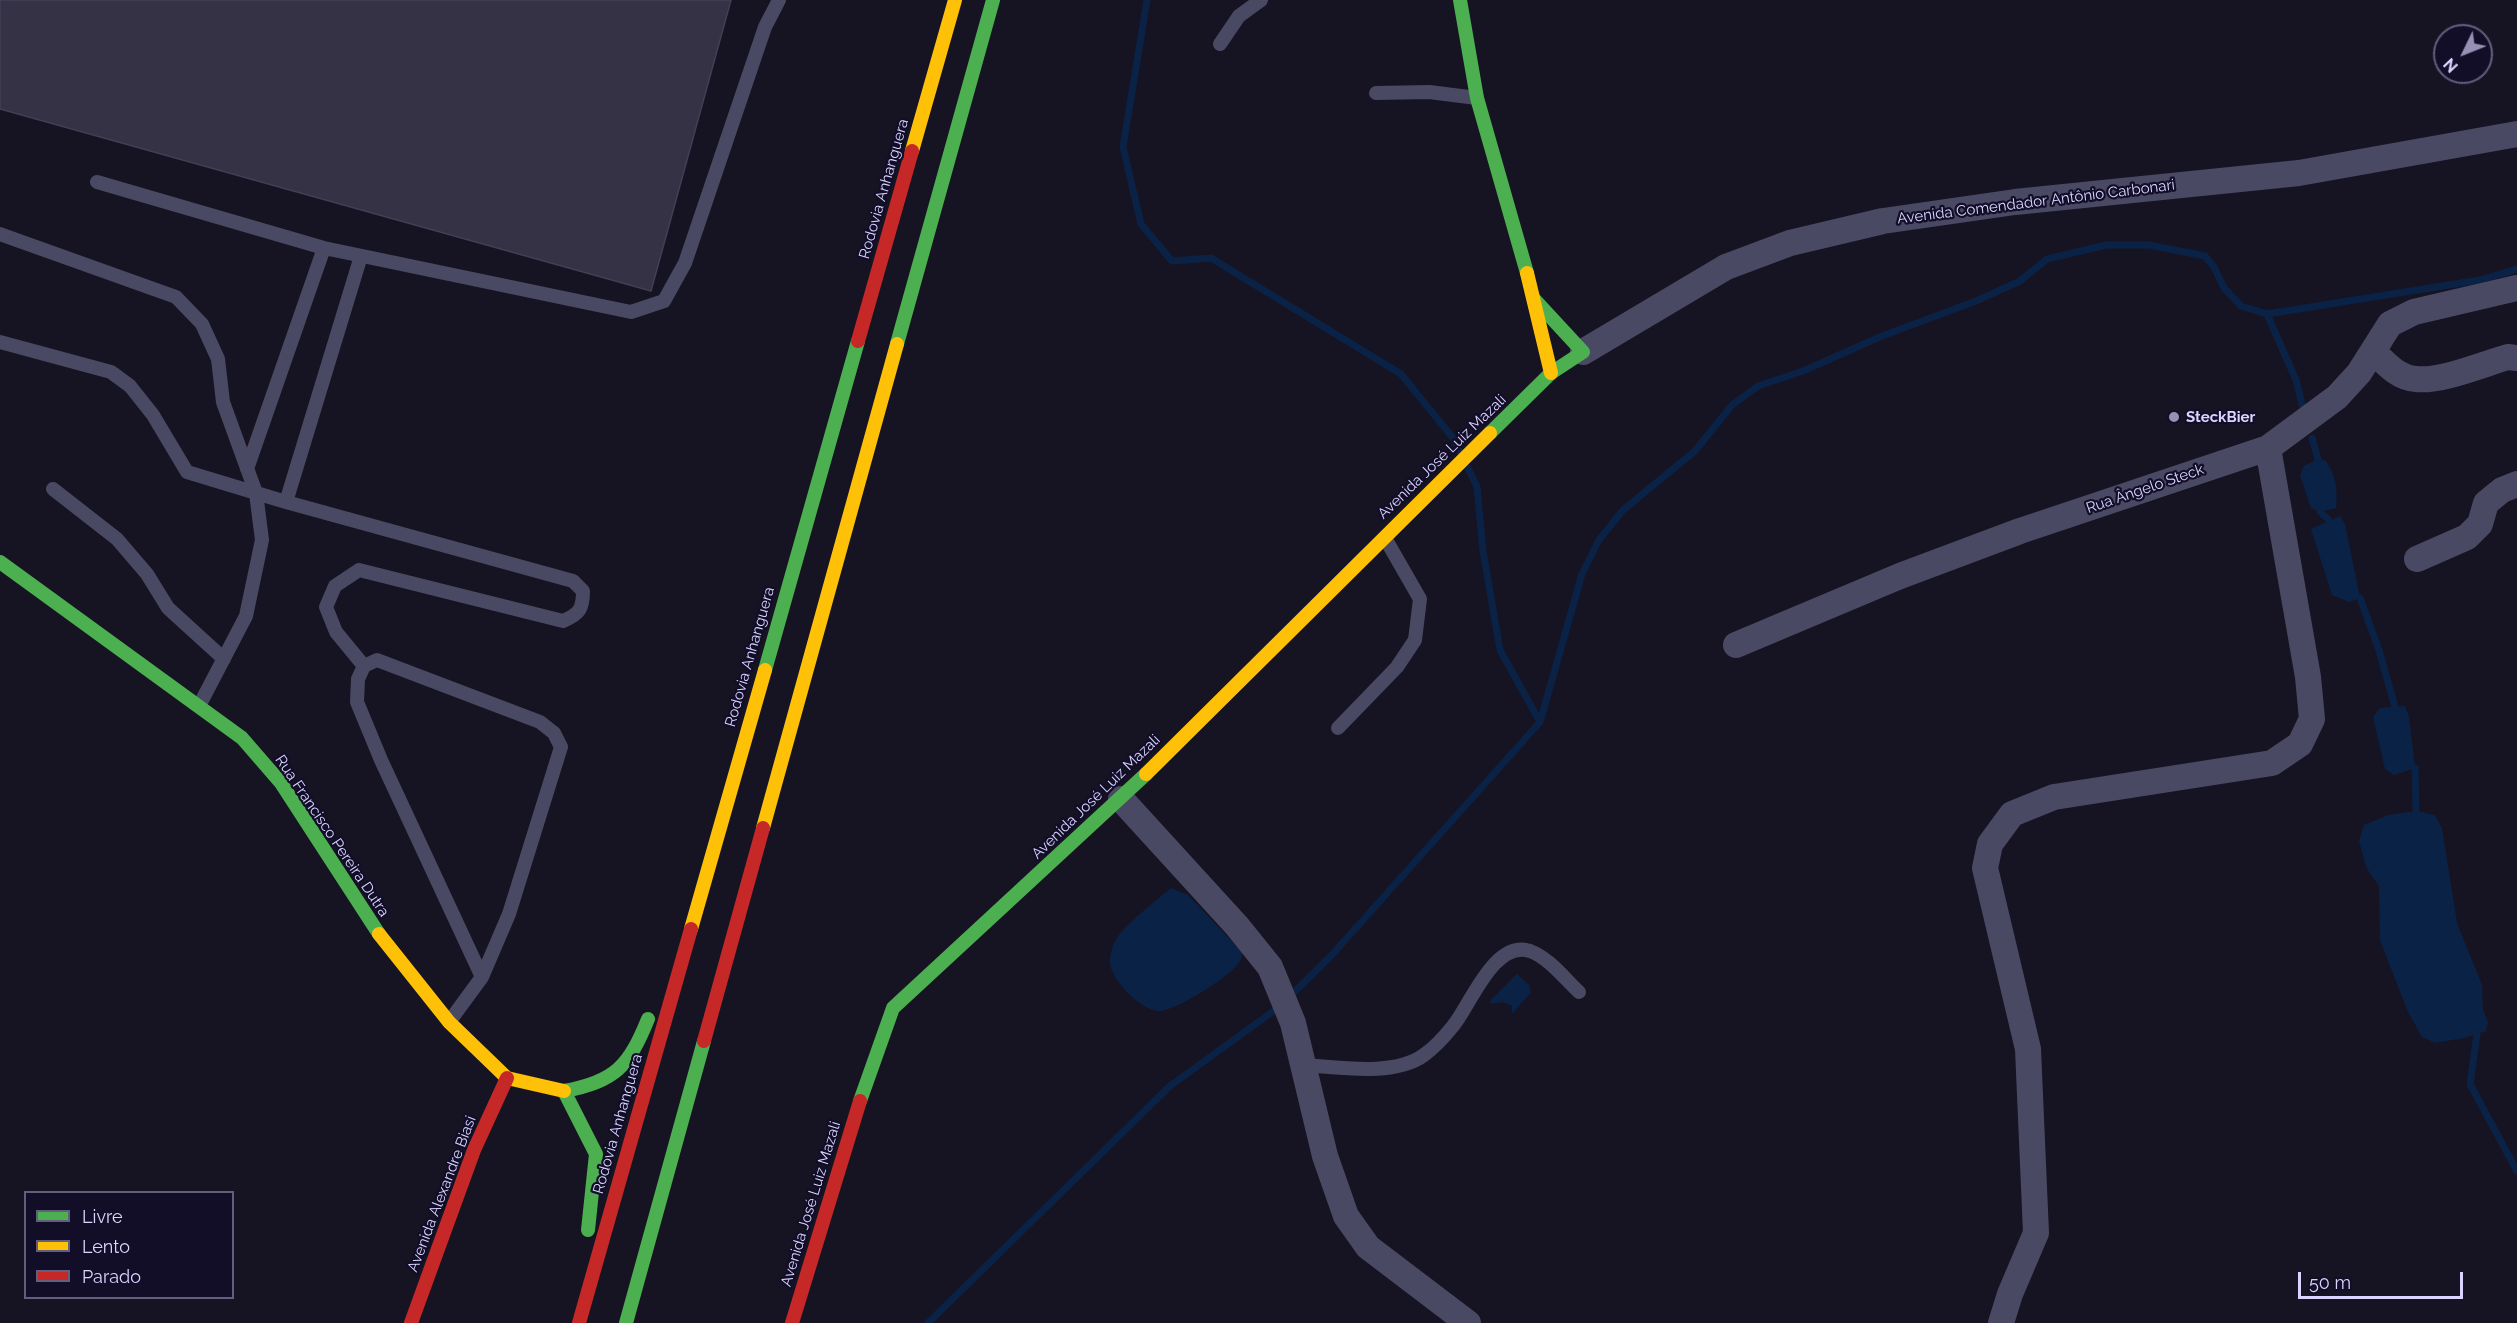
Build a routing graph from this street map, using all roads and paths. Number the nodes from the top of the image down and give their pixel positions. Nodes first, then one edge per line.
1 (778, 0) edge
2 (955, 0) edge
3 (993, 0) edge
4 (1260, 0) edge
5 (1460, 0) edge
6 (1220, 44) dead end
7 (1376, 93) dead end
8 (1477, 98) junction
9 (2517, 134) edge
10 (97, 182) dead end
11 (0, 234) edge
12 (324, 248) junction
13 (361, 256) junction
14 (2517, 288) edge
15 (1534, 299) junction
16 (0, 342) edge
17 (2373, 351) junction
18 (1583, 352) junction
19 (2517, 358) edge
20 (1551, 373) junction
21 (2268, 448) junction
22 (247, 469) junction
23 (2517, 484) edge
24 (53, 489) dead end
25 (256, 493) junction
26 (286, 502) junction
27 (1384, 536) junction
28 (2417, 560) dead end
29 (0, 562) edge
30 (1736, 645) dead end
31 (224, 658) junction
32 (364, 666) junction
33 (199, 706) junction
34 (1338, 728) dead end
35 (1121, 799) junction
36 (701, 887) junction
37 (482, 977) junction
38 (1579, 992) dead end
39 (448, 1022) junction
40 (1303, 1065) junction
41 (507, 1078) junction
42 (564, 1091) junction
43 (411, 1323) edge
44 (570, 1323) edge
45 (579, 1323) edge
46 (626, 1323) edge
47 (792, 1323) edge
48 (1468, 1323) edge
49 (2001, 1323) edge

1 - 13 lane
2 - 36 main road, Rodovia Anhanguera
3 - 46 main road
4 - 6 lane
5 - 8 main road
7 - 8 lane
8 - 15 main road
9 - 18 street, Avenida Comendador Antônio Carbonari
10 - 12 lane
11 - 22 lane
12 - 13 lane
12 - 22 lane
13 - 26 lane
14 - 17 street, Rua Ângelo Steck
15 - 18 main road
15 - 20 main road
16 - 25 lane
17 - 19 street
17 - 21 street, Rua Ângelo Steck
18 - 20 main road, Avenida Comendador Antônio Carbonari
20 - 27 main road, Avenida José Luiz Mazali
21 - 30 street, Rua Ângelo Steck
21 - 49 street
22 - 25 lane
23 - 28 street
24 - 31 lane
25 - 26 lane
25 - 31 lane
26 - 32 lane
27 - 34 lane
27 - 35 main road, Avenida José Luiz Mazali
29 - 33 main road, Rua Francisco Pereira Dutra
31 - 33 lane
32 - 37 lane
32 - 37 lane
33 - 39 main road, Rua Francisco Pereira Dutra
35 - 40 street
35 - 47 main road, Avenida José Luiz Mazali
36 - 42 main road
36 - 45 main road, Rodovia Anhanguera
37 - 39 lane
38 - 40 lane
39 - 41 main road, Rua Francisco Pereira Dutra
40 - 48 street
41 - 42 main road
41 - 43 main road, Avenida Alexandre Biasi
42 - 44 main road

